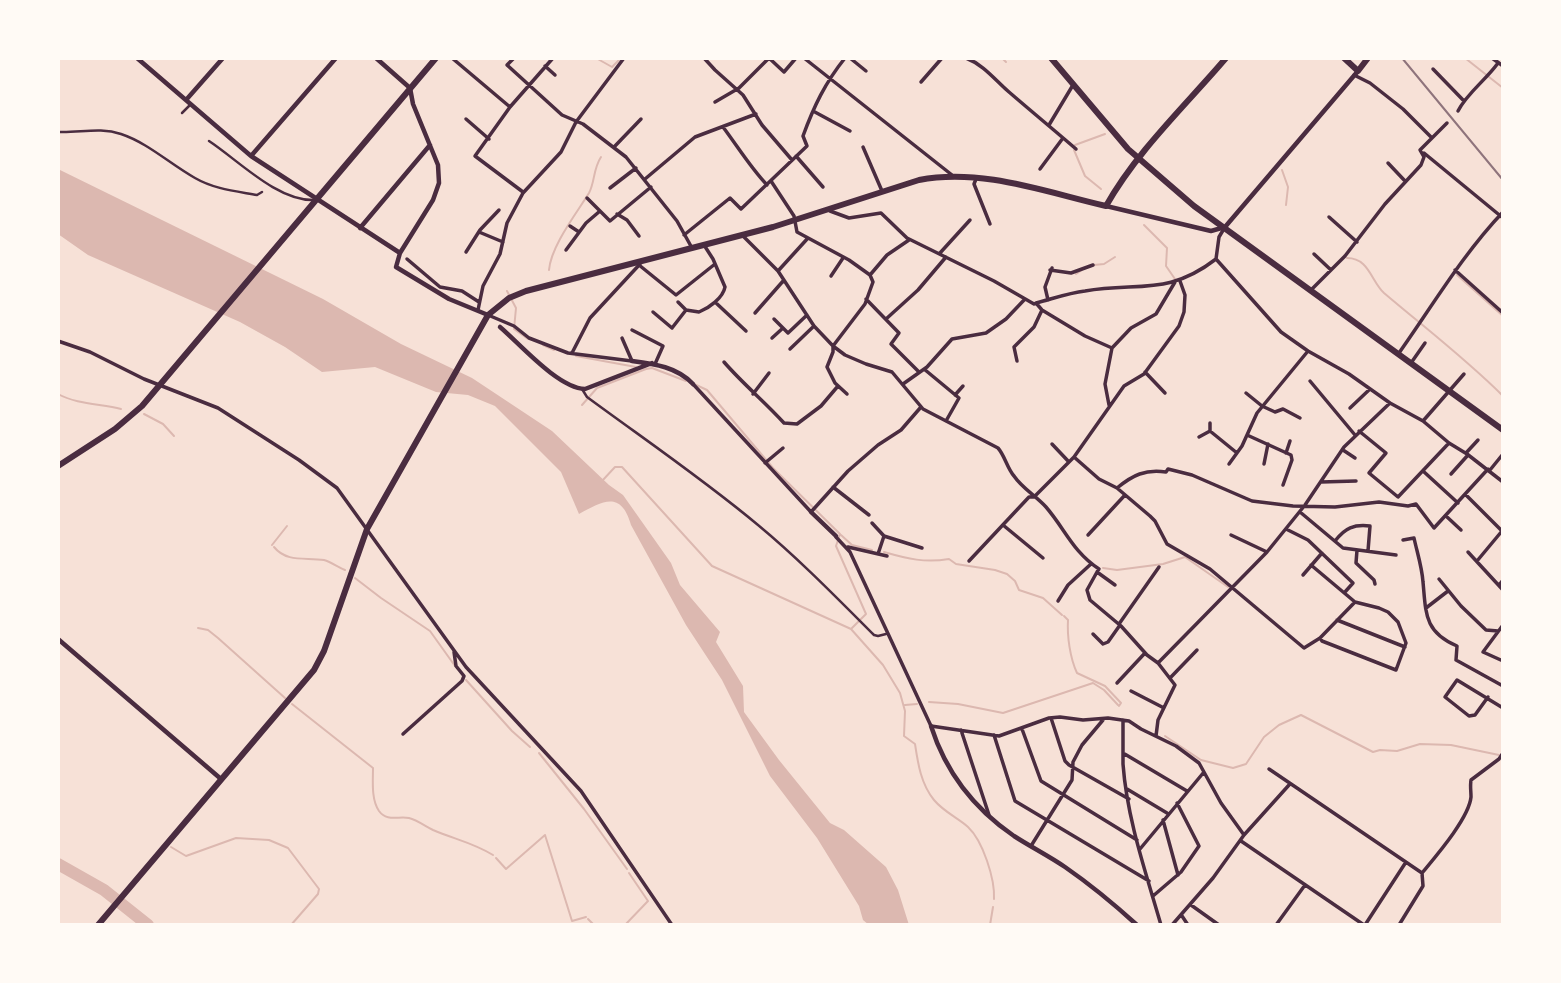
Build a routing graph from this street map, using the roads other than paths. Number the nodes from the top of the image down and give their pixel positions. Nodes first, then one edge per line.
1 (137, 58) edge
2 (222, 58) edge
3 (336, 58) edge
4 (376, 58) edge
5 (436, 58) edge
6 (452, 58) edge
7 (514, 58) edge
8 (552, 58) edge
9 (624, 58) edge
10 (704, 58) edge
11 (768, 58) edge
12 (796, 58) edge
13 (804, 58) edge
14 (847, 58) edge
15 (942, 58) edge
16 (966, 58) edge
17 (1051, 58) edge
18 (1226, 58) edge
19 (1344, 58) edge
20 (1368, 58) edge
21 (1492, 58) edge
22 (1501, 63) edge
23 (545, 66) junction
24 (1433, 69) dead end
25 (866, 71) dead end
26 (1356, 73) junction
27 (555, 75) dead end
28 (828, 78) junction
29 (921, 82) dead end
30 (528, 85) junction
31 (1074, 85) junction
32 (410, 88) junction
33 (737, 89) junction
34 (1464, 101) junction
35 (188, 102) junction
36 (715, 102) dead end
37 (510, 107) junction
38 (813, 111) junction
39 (1458, 111) dead end
40 (182, 113) dead end
41 (756, 114) junction
42 (466, 119) dead end
43 (642, 119) dead end
44 (576, 122) junction
45 (1447, 123) dead end
46 (1049, 125) junction
47 (723, 127) junction
48 (850, 131) dead end
49 (58, 132) edge
50 (1063, 138) junction
51 (1432, 138) junction
52 (489, 139) junction
53 (209, 141) dead end
54 (430, 145) junction
55 (615, 146) junction
56 (863, 147) dead end
57 (1076, 149) dead end
58 (1422, 152) junction
59 (251, 156) junction
60 (796, 156) junction
61 (1139, 159) junction
62 (792, 160) junction
63 (1388, 163) dead end
64 (636, 168) junction
65 (1040, 169) dead end
66 (952, 175) junction
67 (977, 177) junction
68 (645, 179) junction
69 (1405, 181) junction
70 (769, 183) junction
71 (651, 187) junction
72 (823, 187) dead end
73 (610, 188) dead end
74 (882, 191) junction
75 (262, 192) dead end
76 (523, 192) junction
77 (587, 198) dead end
78 (316, 200) junction
79 (1106, 206) junction
80 (827, 209) junction
81 (499, 210) dead end
82 (600, 211) junction
83 (1503, 212) edge
84 (617, 214) junction
85 (1329, 217) dead end
86 (1501, 217) edge
87 (795, 220) junction
88 (970, 220) dead end
89 (990, 224) dead end
90 (570, 226) dead end
91 (1225, 227) junction
92 (360, 228) junction
93 (478, 232) junction
94 (579, 232) junction
95 (684, 235) junction
96 (742, 235) junction
97 (639, 236) dead end
98 (808, 238) junction
99 (910, 239) junction
100 (503, 242) junction
101 (1357, 242) junction
102 (704, 245) junction
103 (692, 248) junction
104 (566, 250) dead end
105 (466, 252) dead end
106 (400, 253) junction
107 (940, 253) junction
108 (1314, 254) dead end
109 (946, 257) junction
110 (843, 258) junction
111 (407, 259) dead end
112 (1216, 259) junction
113 (641, 263) junction
114 (715, 264) junction
115 (1093, 265) dead end
116 (1455, 270) junction
117 (778, 271) junction
118 (1332, 271) junction
119 (870, 275) junction
120 (831, 276) dead end
121 (784, 280) junction
122 (1178, 282) junction
123 (1311, 290) junction
124 (866, 299) junction
125 (1025, 299) junction
126 (1048, 300) junction
127 (479, 302) junction
128 (678, 302) dead end
129 (715, 302) junction
130 (1036, 303) junction
131 (478, 310) junction
132 (686, 310) junction
133 (1042, 310) junction
134 (653, 312) dead end
135 (755, 313) dead end
136 (1503, 313) edge
137 (807, 315) junction
138 (487, 316) junction
139 (774, 319) dead end
140 (886, 319) junction
141 (814, 326) junction
142 (499, 327) joint
143 (783, 328) junction
144 (632, 330) dead end
145 (746, 331) dead end
146 (622, 338) dead end
147 (772, 338) dead end
148 (792, 338) dead end
149 (58, 341) edge
150 (796, 343) junction
151 (1425, 343) dead end
152 (833, 345) junction
153 (1112, 348) junction
154 (790, 349) dead end
155 (1308, 351) junction
156 (572, 353) junction
157 (1398, 353) junction
158 (632, 361) junction
159 (1017, 361) dead end
160 (724, 362) dead end
161 (1411, 363) junction
162 (653, 364) junction
163 (921, 370) junction
164 (1145, 372) junction
165 (769, 373) dead end
166 (1464, 374) dead end
167 (1310, 380) dead end
168 (161, 383) junction
169 (693, 384) joint
170 (904, 384) junction
171 (838, 386) junction
172 (963, 386) dead end
173 (582, 389) junction
174 (1370, 389) junction
175 (1450, 390) junction
176 (1165, 393) dead end
177 (1246, 393) dead end
178 (753, 394) junction
179 (847, 394) dead end
180 (955, 396) junction
181 (1390, 403) junction
182 (1109, 406) junction
183 (1262, 406) junction
184 (920, 407) junction
185 (1350, 408) dead end
186 (1300, 418) dead end
187 (946, 421) junction
188 (1423, 421) junction
189 (1210, 423) dead end
190 (1503, 430) edge
191 (1210, 431) junction
192 (1357, 433) junction
193 (1247, 435) junction
194 (1199, 437) dead end
195 (1478, 440) dead end
196 (1290, 441) dead end
197 (1449, 443) junction
198 (1052, 444) dead end
199 (1268, 444) junction
200 (783, 448) dead end
201 (1343, 450) junction
202 (1237, 453) junction
203 (1286, 453) junction
204 (1467, 454) junction
205 (1503, 454) edge
206 (1074, 457) junction
207 (1354, 458) dead end
208 (1069, 461) junction
209 (767, 462) junction
210 (1229, 464) dead end
211 (1264, 464) dead end
212 (58, 466) edge
213 (1489, 469) junction
214 (1423, 471) junction
215 (1451, 474) dead end
216 (1356, 481) dead end
217 (1321, 482) junction
218 (1503, 482) edge
219 (1283, 485) dead end
220 (834, 487) junction
221 (1117, 488) junction
222 (1465, 494) junction
223 (1125, 495) junction
224 (1034, 497) junction
225 (1458, 503) junction
226 (1305, 505) junction
227 (811, 512) junction
228 (1300, 512) junction
229 (869, 515) dead end
230 (1446, 516) junction
231 (872, 523) dead end
232 (369, 525) junction
233 (1003, 525) junction
234 (1286, 529) junction
235 (1461, 530) dead end
236 (1502, 532) edge
237 (1088, 535) dead end
238 (1231, 535) dead end
239 (836, 536) joint
240 (884, 536) junction
241 (1403, 540) dead end
242 (1335, 541) junction
243 (846, 547) junction
244 (922, 548) dead end
245 (1357, 550) junction
246 (1368, 551) junction
247 (1468, 551) dead end
248 (1266, 552) junction
249 (1322, 552) junction
250 (878, 554) junction
251 (1396, 555) dead end
252 (887, 556) dead end
253 (1044, 558) dead end
254 (969, 561) dead end
255 (1477, 561) junction
256 (1091, 564) junction
257 (1311, 565) junction
258 (1159, 567) dead end
259 (1097, 572) junction
260 (1303, 575) dead end
261 (1439, 579) dead end
262 (1503, 580) edge
263 (1063, 581) dead end
264 (1375, 584) dead end
265 (1068, 585) junction
266 (1115, 585) dead end
267 (1499, 585) junction
268 (1233, 587) junction
269 (1503, 590) edge
270 (1448, 591) junction
271 (1345, 592) junction
272 (1058, 601) dead end
273 (1355, 602) junction
274 (1426, 608) junction
275 (1337, 620) junction
276 (1119, 625) junction
277 (1503, 625) edge
278 (1498, 631) junction
279 (886, 634) junction
280 (1093, 634) dead end
281 (1320, 638) junction
282 (58, 639) edge
283 (1405, 647) junction
284 (454, 650) junction
285 (1197, 650) dead end
286 (1145, 653) junction
287 (1188, 659) junction
288 (1503, 661) edge
289 (1158, 663) junction
290 (1194, 663) dead end
291 (1171, 677) junction
292 (1117, 682) dead end
293 (1503, 686) edge
294 (1131, 691) dead end
295 (1488, 697) junction
296 (1164, 708) junction
297 (1503, 708) edge
298 (1051, 718) junction
299 (1104, 719) junction
300 (1123, 720) junction
301 (931, 726) junction
302 (1022, 729) junction
303 (961, 730) junction
304 (403, 734) dead end
305 (994, 735) junction
306 (1156, 736) junction
307 (1124, 753) junction
308 (1503, 753) edge
309 (1073, 767) junction
310 (1269, 769) dead end
311 (1203, 772) junction
312 (221, 780) junction
313 (1289, 785) junction
314 (1127, 789) junction
315 (1188, 791) junction
316 (1063, 795) junction
317 (1129, 799) junction
318 (1177, 803) junction
319 (1168, 814) junction
320 (990, 817) junction
321 (1047, 820) junction
322 (1163, 820) junction
323 (1244, 835) junction
324 (1137, 840) junction
325 (1241, 841) junction
326 (1031, 846) junction
327 (1140, 849) junction
328 (1406, 862) junction
329 (1422, 873) junction
330 (1178, 875) junction
331 (1149, 881) junction
332 (1305, 885) junction
333 (1153, 896) junction
334 (1191, 905) junction
335 (1182, 916) junction
336 (98, 925) edge
337 (672, 925) edge
338 (1137, 925) edge
339 (1161, 925) edge
340 (1172, 925) edge
341 (1188, 925) edge
342 (1219, 925) edge
343 (1276, 925) edge
344 (1364, 925) edge
345 (1399, 925) edge

1 - 35 street
2 - 35 street
3 - 59 street
4 - 32 street
5 - 32 main road
6 - 37 street
7 - 30 street
8 - 23 street
9 - 44 street
10 - 33 street
11 - 12 street
11 - 33 street
13 - 28 street
14 - 25 street
14 - 28 street
15 - 29 street
16 - 46 street
17 - 31 main road
18 - 61 main road
19 - 26 main road
20 - 26 main road
21 - 22 street
22 - 34 street
23 - 27 street
23 - 30 street
24 - 34 street
26 - 51 street
26 - 91 street
28 - 38 street
28 - 66 street
30 - 37 street
30 - 44 street
31 - 46 street
31 - 61 main road
32 - 54 street
32 - 78 main road
33 - 36 street
33 - 41 street
34 - 39 street
35 - 40 street
35 - 59 street
37 - 52 street
38 - 48 street
38 - 60 street
41 - 47 street
41 - 62 street
42 - 52 street
43 - 55 street
44 - 55 street
44 - 76 street
45 - 51 street
46 - 50 street
47 - 68 street
47 - 70 street
49 - 75 street
50 - 57 street
50 - 65 street
51 - 58 street
52 - 76 street
53 - 78 street
54 - 92 street
54 - 106 street
55 - 64 street
56 - 74 street
58 - 69 street
58 - 86 street
59 - 78 street
60 - 62 street
60 - 72 street
61 - 79 main road
61 - 91 main road
62 - 70 street
63 - 69 street
64 - 68 street
64 - 73 street
66 - 67 main road
66 - 74 main road
67 - 79 main road
67 - 89 street
68 - 71 street
69 - 101 street
70 - 87 street
70 - 95 street
71 - 84 street
71 - 95 street
74 - 80 main road
76 - 100 street
77 - 82 street
78 - 92 street
78 - 168 main road
79 - 91 street
80 - 87 main road
80 - 99 street
81 - 93 street
82 - 84 street
82 - 94 street
83 - 86 street
84 - 97 street
85 - 101 street
86 - 116 street
87 - 96 main road
87 - 98 street
88 - 107 street
90 - 94 street
91 - 112 street
91 - 123 main road
92 - 106 street
93 - 100 street
93 - 105 street
94 - 104 street
95 - 103 street
96 - 102 main road
96 - 117 street
98 - 110 street
98 - 117 street
99 - 107 street
99 - 119 street
100 - 127 street
101 - 118 street
102 - 103 main road
102 - 114 street
103 - 113 main road
106 - 131 street
107 - 109 street
108 - 118 street
109 - 125 street
109 - 140 street
110 - 119 street
110 - 120 street
111 - 127 street
112 - 122 street
112 - 155 street
113 - 114 street
113 - 138 main road
113 - 156 street
114 - 129 street
115 - 126 street
116 - 136 street
116 - 157 street
117 - 121 street
118 - 123 street
119 - 124 street
121 - 135 street
121 - 137 street
122 - 126 street
122 - 153 street
122 - 164 street
123 - 157 main road
124 - 140 street
124 - 152 street
125 - 130 street
125 - 163 street
126 - 130 street
127 - 131 street
128 - 132 street
129 - 132 street
129 - 145 street
130 - 133 street
131 - 138 street
132 - 134 street
133 - 153 street
133 - 159 street
137 - 141 street
137 - 143 street
138 - 142 street
138 - 156 street
138 - 232 main road
139 - 143 street
140 - 163 street
141 - 150 street
141 - 152 street
142 - 173 street
143 - 147 street
144 - 162 street
146 - 158 street
148 - 150 street
149 - 168 street
150 - 154 street
151 - 161 street
152 - 170 street
152 - 171 street
153 - 182 street
155 - 174 street
155 - 183 street
156 - 158 street
157 - 161 main road
158 - 162 street
160 - 178 street
161 - 175 main road
162 - 169 street
162 - 173 street
163 - 170 street
163 - 180 street
164 - 176 street
164 - 182 street
165 - 178 street
166 - 175 street
167 - 192 street
168 - 212 main road
168 - 232 street
169 - 209 street
170 - 184 street
171 - 178 street
171 - 179 street
172 - 180 street
173 - 279 street
174 - 181 street
174 - 185 street
175 - 188 street
175 - 190 main road
177 - 183 street
180 - 187 street
181 - 188 street
181 - 192 street
182 - 206 street
183 - 186 street
183 - 193 street
184 - 187 street
184 - 220 street
187 - 224 street
188 - 197 street
189 - 191 street
191 - 194 street
191 - 202 street
192 - 201 street
192 - 214 street
193 - 199 street
193 - 202 street
195 - 204 street
196 - 203 street
197 - 204 street
197 - 214 street
198 - 208 street
199 - 203 street
199 - 211 street
200 - 209 street
201 - 207 street
201 - 217 street
202 - 210 street
203 - 219 street
204 - 213 street
204 - 215 street
205 - 213 street
206 - 208 street
206 - 221 street
208 - 224 street
209 - 227 street
213 - 218 street
213 - 222 street
214 - 225 street
216 - 217 street
217 - 226 street
220 - 227 street
220 - 229 street
221 - 223 street
221 - 226 street
222 - 225 street
222 - 236 street
223 - 237 street
223 - 268 street
224 - 233 street
224 - 256 street
225 - 230 street
226 - 228 street
226 - 230 street
227 - 239 street
228 - 234 street
228 - 242 street
230 - 235 street
231 - 240 street
232 - 284 street
232 - 312 main road
233 - 253 street
233 - 254 street
234 - 248 street
234 - 249 street
236 - 255 street
238 - 248 street
239 - 243 street
240 - 244 street
240 - 250 street
241 - 274 street
242 - 245 street
242 - 246 street
243 - 250 street
243 - 279 street
245 - 246 street
245 - 264 street
246 - 251 street
247 - 255 street
248 - 268 street
249 - 257 street
249 - 271 street
250 - 252 street
255 - 267 street
256 - 259 street
256 - 265 street
257 - 260 street
257 - 271 street
258 - 276 street
259 - 266 street
259 - 276 street
261 - 270 street
262 - 267 street
263 - 265 street
265 - 272 street
267 - 269 street
268 - 281 street
268 - 289 street
270 - 274 street
270 - 278 street
271 - 273 street
273 - 275 street
273 - 283 street
274 - 293 street
275 - 281 street
275 - 283 street
276 - 280 street
276 - 286 street
277 - 278 street
278 - 288 street
279 - 301 street
281 - 283 street
282 - 312 street
284 - 304 street
284 - 337 street
285 - 287 street
286 - 289 street
286 - 292 street
287 - 290 street
287 - 291 street
289 - 291 street
291 - 296 street
294 - 296 street
295 - 295 street
295 - 297 street
296 - 306 street
298 - 299 street
298 - 302 street
298 - 309 street
299 - 300 street
299 - 309 street
300 - 306 street
300 - 307 street
301 - 303 street
301 - 320 street
302 - 305 street
302 - 316 street
303 - 305 street
303 - 320 street
305 - 321 street
306 - 311 street
307 - 314 street
307 - 315 street
308 - 329 street
309 - 316 street
309 - 317 street
310 - 313 street
311 - 315 street
311 - 323 street
312 - 336 main road
313 - 323 street
313 - 328 street
314 - 317 street
314 - 319 street
315 - 318 street
316 - 321 street
316 - 324 street
317 - 324 street
318 - 319 street
318 - 330 street
319 - 322 street
320 - 326 street
321 - 326 street
321 - 331 street
322 - 327 street
322 - 330 street
323 - 325 street
324 - 327 street
325 - 332 street
325 - 334 street
326 - 338 street
327 - 331 street
328 - 329 street
328 - 344 street
329 - 345 street
330 - 333 street
331 - 333 street
332 - 343 street
332 - 344 street
333 - 339 street
334 - 335 street
334 - 342 street
335 - 340 street
335 - 341 street

